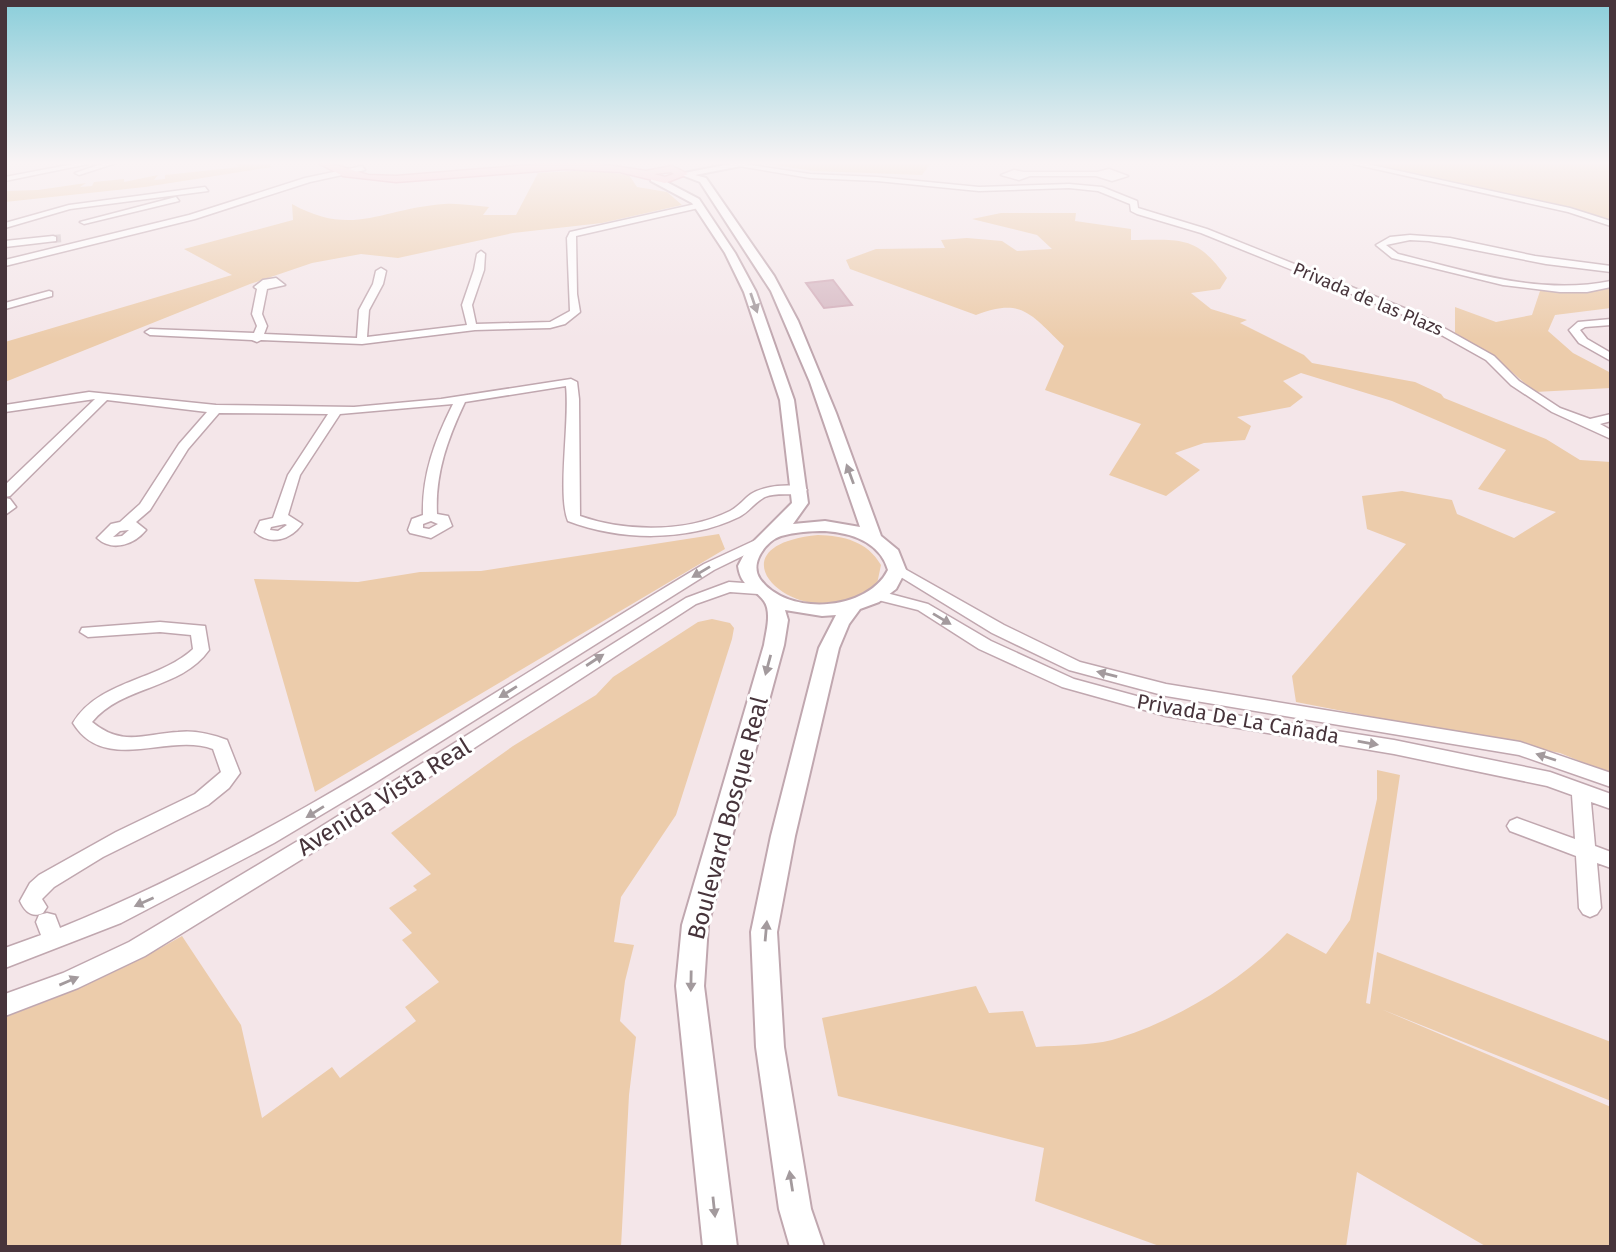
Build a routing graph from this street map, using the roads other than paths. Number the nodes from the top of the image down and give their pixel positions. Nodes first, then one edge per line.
1 (149, 222) edge
2 (170, 222) edge
3 (629, 222) edge
4 (711, 222) edge
5 (730, 222) edge
6 (1182, 222) edge
7 (1185, 222) edge
8 (1188, 224) junction
9 (107, 234) junction
10 (65, 238) tunnel mouth
11 (49, 243) junction
12 (6, 245) edge
13 (1253, 250) junction
14 (481, 254) dead end
15 (5, 258) edge
16 (5, 263) edge
17 (762, 267) junction
18 (1611, 269) edge
19 (740, 270) junction
20 (381, 271) dead end
21 (1611, 284) edge
22 (262, 288) dead end
23 (49, 294) dead end
24 (5, 306) edge
25 (1611, 322) edge
26 (472, 327) junction
27 (150, 332) dead end
28 (257, 339) junction
29 (362, 341) junction
30 (1608, 355) edge
31 (105, 396) junction
32 (461, 399) junction
33 (5, 408) edge
34 (216, 409) junction
35 (336, 411) junction
36 (1611, 417) edge
37 (1594, 425) junction
38 (1611, 435) edge
39 (800, 490) junction
40 (5, 493) edge
41 (5, 502) edge
42 (5, 511) edge
43 (430, 517) dead end
44 (280, 519) dead end
45 (125, 525) dead end
46 (770, 536) junction
47 (873, 538) junction
48 (896, 568) junction
49 (765, 594) junction
50 (879, 597) junction
51 (852, 608) junction
52 (88, 632) dead end
53 (1611, 780) edge
54 (1581, 791) junction
55 (1611, 802) edge
56 (1517, 826) dead end
57 (1585, 851) junction
58 (1611, 860) edge
59 (1590, 908) dead end
60 (42, 918) junction
61 (5, 958) edge
62 (5, 1005) edge
63 (720, 1247) edge
64 (807, 1247) edge

1 - 9 street
2 - 16 street
3 - 26 street
4 - 19 street
5 - 17 street
6 - 8 street, Privada de las Plazs
7 - 8 street, Privada de las Plazs
8 - 13 street, Privada de las Plazs
8 - 13 street
9 - 10 street
9 - 11 street
11 - 12 street
11 - 15 street
13 - 37 street, Privada de las Plazs
14 - 26 street
17 - 19 street
47 -> 17 street
18 - 21 street
19 -> 39 street
20 - 29 street
22 - 28 street
23 - 24 street
25 - 30 street
26 - 29 street
27 - 28 street
28 - 29 street
31 - 33 street
31 - 34 street
31 - 40 street
32 - 35 street
32 - 39 street
32 - 43 street
34 - 35 street
34 - 45 street
35 - 44 street
36 - 37 street
37 - 38 street, Privada de las Plazs
39 - 46 street
41 - 42 street
46 - 47 street
46 - 49 street
46 -> 60 street, Avenida Vista Real
47 - 48 street
48 - 50 street
53 -> 48 street, Privada De La Cañada
49 - 51 street
62 -> 49 street, Avenida Vista Real
49 -> 63 street, Boulevard Bosque Real
50 - 51 street
50 -> 54 street, Privada De La Cañada
64 -> 51 street
52 - 60 street
54 - 55 street, Privada De La Cañada
54 - 57 street
56 - 57 street
57 - 58 street
57 - 59 street
60 - 61 street, Avenida Vista Real

